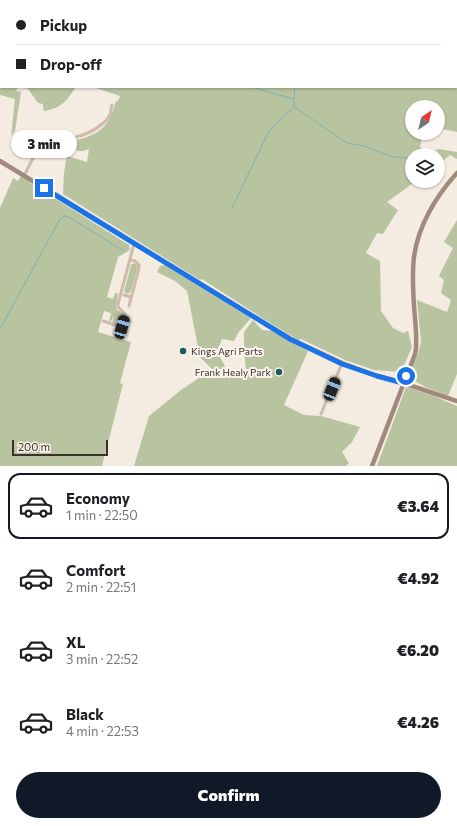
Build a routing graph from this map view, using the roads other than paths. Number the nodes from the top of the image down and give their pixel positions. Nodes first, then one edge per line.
1 (112, 105) dead end
2 (0, 161) edge
3 (457, 173) edge
4 (24, 176) junction
5 (134, 244) junction
6 (130, 260) junction
7 (124, 295) dead end
8 (131, 297) junction
9 (128, 306) dead end
10 (115, 318) dead end
11 (103, 321) dead end
12 (113, 325) junction
13 (122, 327) junction
14 (120, 337) dead end
15 (342, 364) junction
16 (403, 383) junction
17 (457, 401) edge
18 (321, 414) dead end
19 (372, 466) edge

1 - 4 street
2 - 4 main road
3 - 16 main road
4 - 5 main road
5 - 6 street
5 - 15 main road
6 - 8 street
6 - 13 street
7 - 8 street
8 - 9 street
10 - 12 street
11 - 12 street
12 - 13 street
13 - 14 street
15 - 16 main road
15 - 18 street
16 - 17 main road
16 - 19 main road

